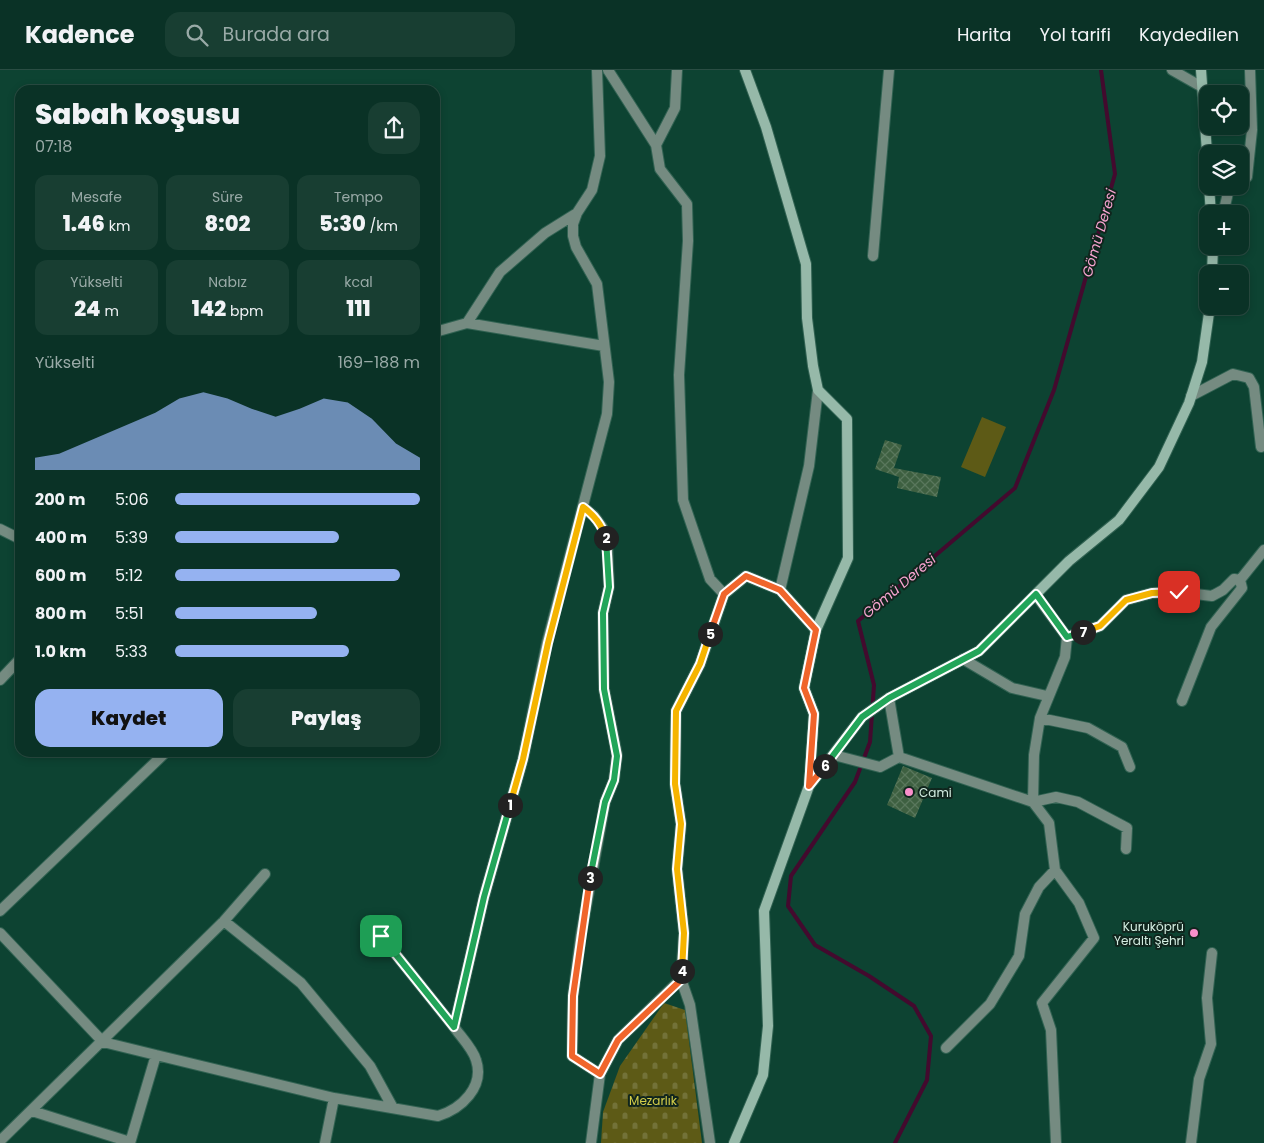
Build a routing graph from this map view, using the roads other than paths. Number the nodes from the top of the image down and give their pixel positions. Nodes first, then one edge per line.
1 (597, 70) edge
2 (608, 70) edge
3 (677, 70) edge
4 (745, 70) edge
5 (889, 70) edge
6 (1172, 70) edge
7 (1201, 70) edge
8 (1250, 70) edge
9 (1199, 85) edge
10 (1202, 85) edge
11 (656, 145) junction
12 (1249, 158) edge
13 (577, 213) junction
14 (873, 256) dead end
15 (1209, 315) edge
16 (467, 323) junction
17 (440, 331) edge
18 (604, 346) junction
19 (818, 390) junction
20 (1191, 396) junction
21 (1261, 447) dead end
22 (583, 507) junction
23 (0, 529) edge
24 (15, 536) edge
25 (1264, 550) edge
26 (1240, 580) junction
27 (780, 590) junction
28 (724, 594) junction
29 (1036, 594) junction
30 (816, 630) junction
31 (1067, 637) junction
32 (963, 659) junction
33 (15, 664) edge
34 (0, 680) edge
35 (1048, 696) junction
36 (889, 698) junction
37 (1182, 701) dead end
38 (1040, 718) junction
39 (834, 755) junction
40 (161, 757) edge
41 (899, 757) junction
42 (1130, 767) dead end
43 (809, 786) junction
44 (1033, 802) junction
45 (1126, 850) dead end
46 (1054, 870) junction
47 (265, 874) dead end
48 (0, 911) edge
49 (224, 921) junction
50 (0, 933) edge
51 (381, 936) dead end
52 (1212, 953) dead end
53 (681, 980) junction
54 (454, 1027) junction
55 (103, 1042) junction
56 (946, 1048) dead end
57 (156, 1055) junction
58 (600, 1074) junction
59 (334, 1098) junction
60 (393, 1108) junction
61 (32, 1111) junction
62 (0, 1141) edge
63 (130, 1142) edge
64 (324, 1143) edge
65 (591, 1143) edge
66 (710, 1143) edge
67 (734, 1143) edge
68 (1056, 1143) edge
69 (1191, 1143) edge

1 - 13 street
2 - 11 street
3 - 11 street
4 - 19 street
5 - 14 street
6 - 9 street
7 - 10 street
8 - 12 street
11 - 28 street
13 - 16 street
13 - 18 street
15 - 20 street
16 - 17 street
16 - 18 street
18 - 22 street
19 - 27 street
19 - 30 street
20 - 21 street
20 - 29 street
22 - 54 street
22 - 58 street
23 - 24 street
25 - 26 street
26 - 31 street
26 - 37 street
27 - 28 street
27 - 30 street
28 - 53 street
29 - 31 street
29 - 32 street
30 - 43 street
31 - 35 street
32 - 35 street
32 - 36 street
33 - 34 street
35 - 38 street
36 - 39 street
36 - 41 street
38 - 42 street
38 - 44 street
39 - 41 street
39 - 43 street
40 - 48 street
41 - 44 street
43 - 67 street
44 - 45 street
44 - 46 street
46 - 56 street
46 - 68 street
47 - 49 street
49 - 55 street
49 - 60 street
50 - 55 street
51 - 54 street
52 - 69 street
53 - 58 street
53 - 66 street
54 - 60 street
55 - 57 street
55 - 61 street
57 - 59 street
57 - 63 street
58 - 65 street
59 - 60 street
59 - 64 street
61 - 62 street
61 - 63 street

